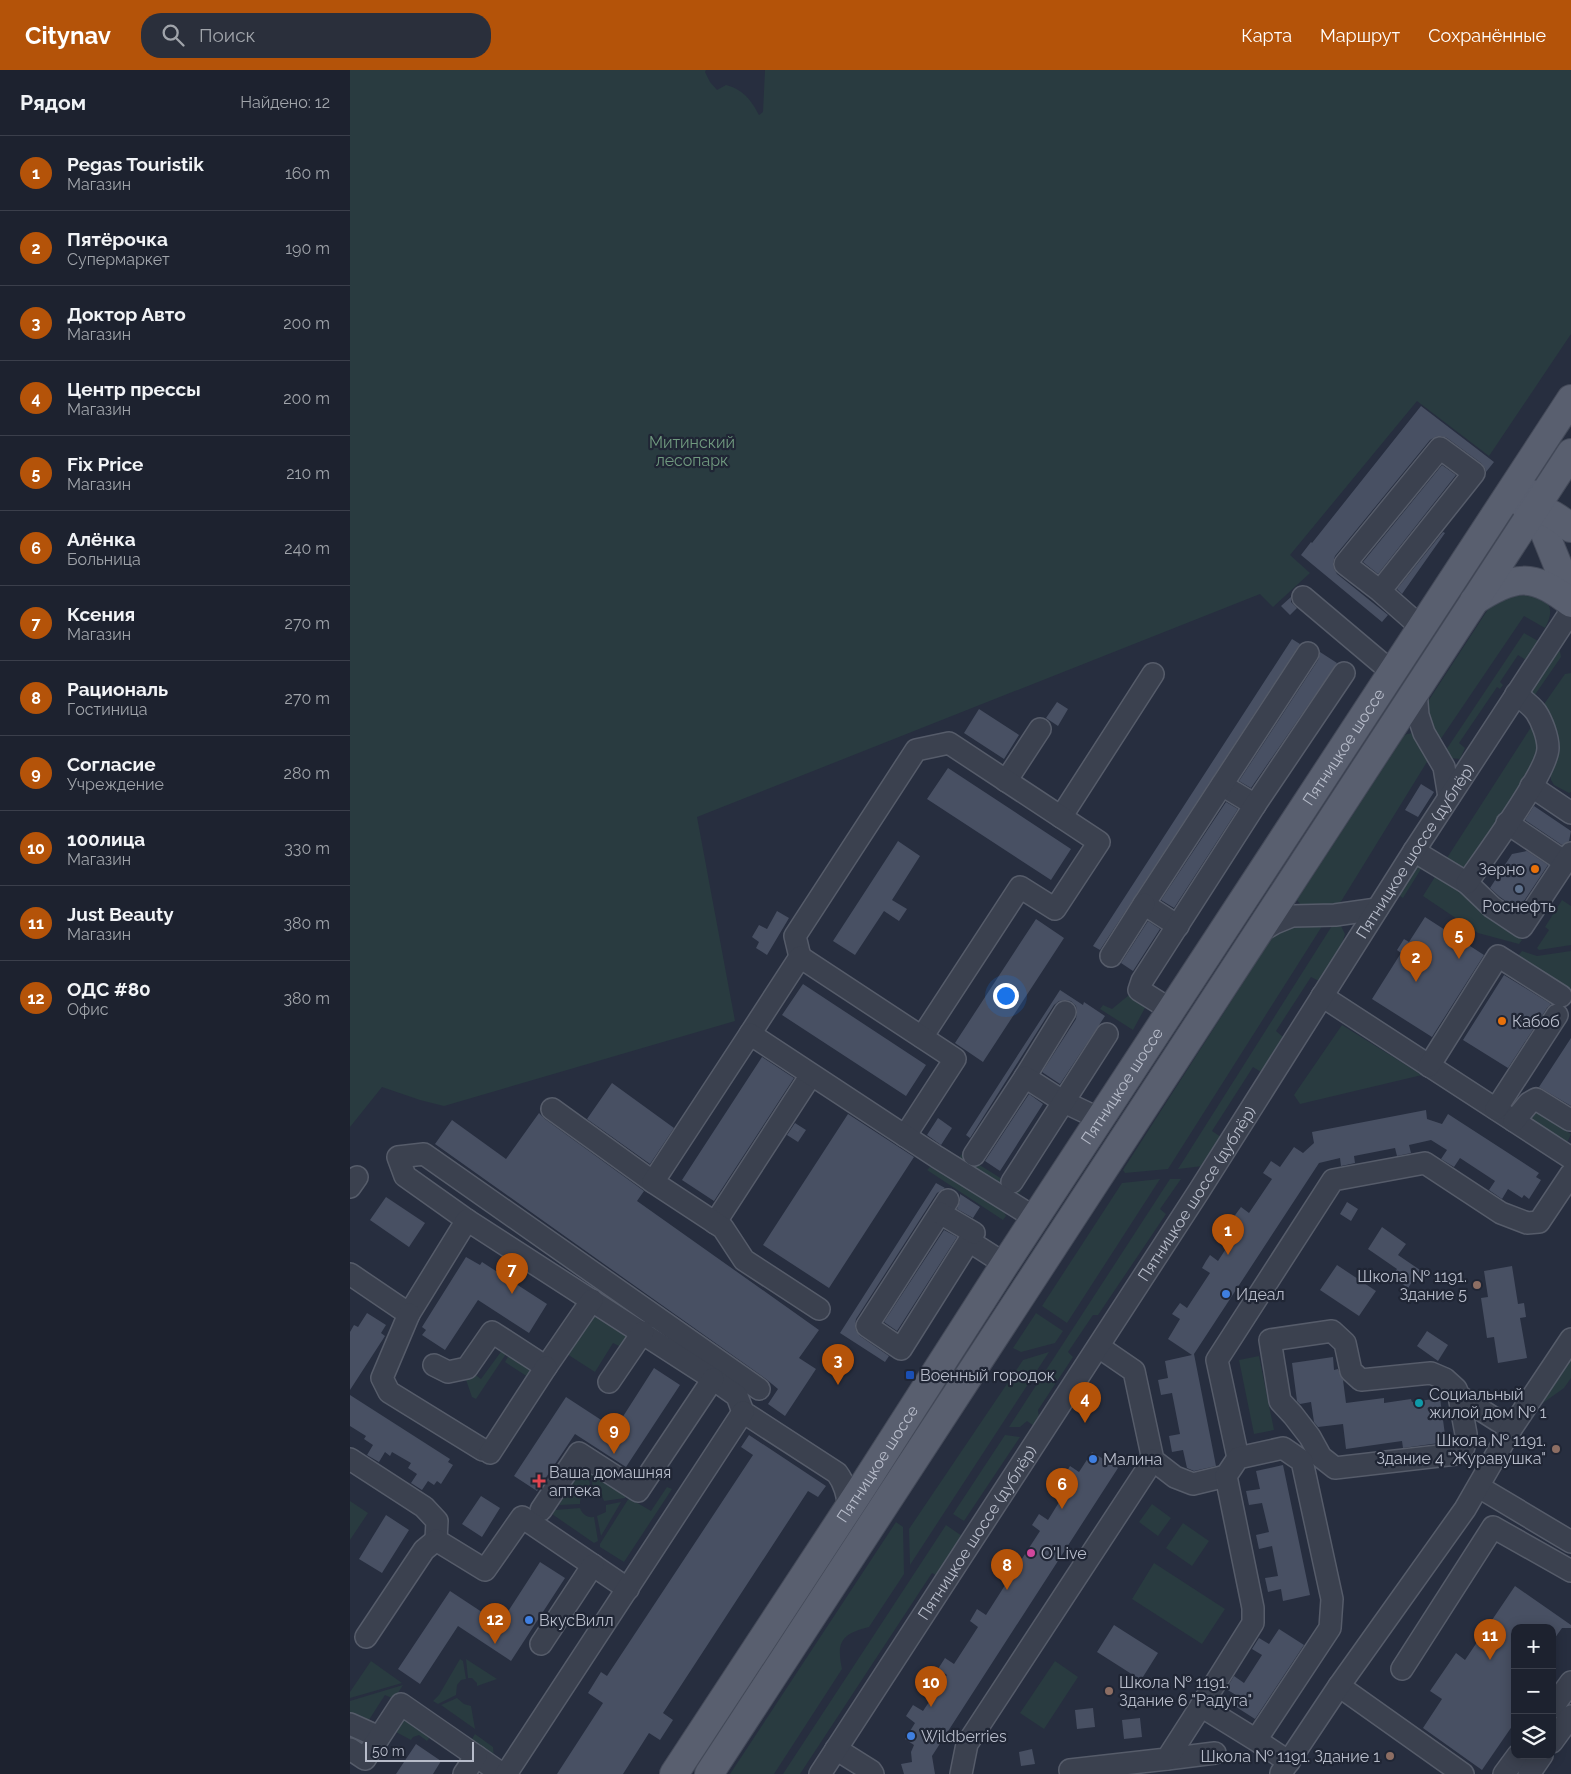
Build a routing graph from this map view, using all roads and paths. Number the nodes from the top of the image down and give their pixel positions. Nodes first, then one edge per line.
1 (1571, 399) edge
2 (1571, 452) edge
3 (1571, 458) edge
4 (1530, 462) junction
5 (1571, 462) edge
6 (1534, 506) junction
7 (1498, 512) junction
8 (1571, 528) edge
9 (1380, 591) junction
10 (1303, 597) dead end
11 (1571, 598) edge
12 (1473, 602) junction
13 (1571, 603) edge
14 (1571, 610) edge
15 (1422, 628) junction
16 (1308, 653) dead end
17 (1344, 673) dead end
18 (1392, 673) junction
19 (1153, 674) dead end
20 (1416, 691) junction
21 (1516, 694) junction
22 (1040, 729) dead end
23 (1006, 781) junction
24 (1222, 785) junction
25 (1531, 786) junction
26 (1449, 797) junction
27 (1256, 804) junction
28 (1571, 813) edge
29 (1061, 817) junction
30 (1507, 823) junction
31 (1414, 851) junction
32 (1568, 858) edge
33 (1467, 883) junction
34 (1144, 904) junction
35 (1377, 909) junction
36 (1178, 926) junction
37 (1256, 934) junction
38 (1111, 956) dead end
39 (800, 957) junction
40 (1322, 996) junction
41 (1171, 1010) junction
42 (1065, 1012) dead end
43 (750, 1034) junction
44 (1107, 1034) dead end
45 (922, 1037) junction
46 (1429, 1066) junction
47 (811, 1075) junction
48 (1025, 1077) junction
49 (1064, 1102) junction
50 (552, 1109) dead end
51 (1496, 1109) junction
52 (1100, 1119) junction
53 (1570, 1120) dead end
54 (1514, 1121) junction
55 (905, 1136) junction
56 (974, 1155) dead end
57 (1571, 1158) edge
58 (1571, 1174) edge
59 (653, 1182) junction
60 (1012, 1182) dead end
61 (1036, 1218) junction
62 (467, 1220) junction
63 (715, 1223) junction
64 (975, 1231) junction
65 (1004, 1264) junction
66 (350, 1274) edge
67 (592, 1300) junction
68 (819, 1309) dead end
69 (409, 1314) junction
70 (643, 1332) junction
71 (1571, 1339) edge
72 (1098, 1347) junction
73 (434, 1365) dead end
74 (546, 1367) junction
75 (712, 1379) junction
76 (609, 1382) dead end
77 (759, 1389) dead end
78 (1460, 1396) junction
79 (743, 1412) junction
80 (1511, 1429) junction
81 (1238, 1458) junction
82 (350, 1459) edge
83 (1153, 1460) junction
84 (875, 1467) junction
85 (837, 1473) junction
86 (1226, 1476) junction
87 (1478, 1487) junction
88 (849, 1508) junction
89 (1465, 1509) junction
90 (541, 1510) dead end
91 (1493, 1527) junction
92 (436, 1540) junction
93 (1571, 1542) edge
94 (593, 1565) junction
95 (1571, 1571) edge
96 (628, 1589) junction
97 (366, 1637) dead end
98 (541, 1644) dead end
99 (1402, 1669) dead end
100 (1571, 1682) edge
101 (1339, 1686) junction
102 (1556, 1703) edge
103 (1201, 1706) junction
104 (1571, 1716) edge
105 (350, 1724) edge
106 (379, 1737) junction
107 (1556, 1737) edge
108 (1256, 1740) junction
109 (350, 1749) edge
110 (836, 1749) junction
111 (1215, 1753) dead end
112 (476, 1756) junction
113 (1167, 1759) junction
114 (1515, 1759) edge
115 (1539, 1759) edge
116 (1285, 1768) edge
117 (464, 1774) edge
118 (502, 1774) edge
119 (506, 1774) edge
120 (674, 1774) edge
121 (709, 1774) edge
122 (820, 1774) edge
123 (872, 1774) edge
124 (960, 1774) edge
125 (1070, 1774) edge
126 (1463, 1774) edge
127 (1504, 1774) edge
128 (1529, 1774) edge

1 - 4 main road, Пятницкое шоссе
2 - 6 main road, Пятницкое шоссе
3 - 5 main road
4 - 6 main road
4 - 7 main road, Пятницкое шоссе
6 - 7 main road
6 - 8 main road
6 - 11 main road
6 - 12 main road, Пятницкое шоссе
7 - 15 main road, Пятницкое шоссе
9 - 9 street
9 - 15 street
10 - 18 street
12 - 13 main road
12 - 20 main road, Пятницкое шоссе
14 - 21 street, Пятницкое шоссе (дублёр)
15 - 18 main road, Пятницкое шоссе
16 - 24 street
17 - 27 street
18 - 41 main road, Пятницкое шоссе
19 - 29 street
20 - 26 street
20 - 37 main road, Пятницкое шоссе
21 - 25 street
21 - 26 street, Пятницкое шоссе (дублёр)
22 - 23 street
23 - 29 street
23 - 39 street
24 - 27 street
24 - 34 street
25 - 28 street
25 - 30 street
26 - 31 street, Пятницкое шоссе (дублёр)
27 - 36 street
29 - 45 street
30 - 32 street
30 - 33 street
31 - 33 street
31 - 35 street, Пятницкое шоссе (дублёр)
32 - 33 street
34 - 36 street
34 - 38 street
35 - 37 street
35 - 40 street, Пятницкое шоссе (дублёр)
36 - 41 street
37 - 121 main road, Пятницкое шоссе
39 - 43 street
39 - 45 street
40 - 46 street
40 - 72 street, Пятницкое шоссе (дублёр)
41 - 52 main road, Пятницкое шоссе
42 - 48 street
43 - 47 street
43 - 59 street
44 - 49 street
45 - 55 street
46 - 51 street
46 - 51 street
47 - 55 street
47 - 63 street
48 - 49 street
48 - 56 street
49 - 52 street
49 - 60 street
50 - 59 street
51 - 54 street
52 - 61 main road, Пятницкое шоссе
53 - 54 street
54 - 57 street
55 - 61 street
58 - 81 street
59 - 63 street
61 - 65 main road, Пятницкое шоссе
62 - 67 street
62 - 69 street
62 - 77 street
63 - 68 street
64 - 64 street
64 - 65 street
65 - 84 main road, Пятницкое шоссе
66 - 69 street
67 - 70 street
67 - 74 street
69 - 74 street
70 - 75 street
70 - 76 street
71 - 80 street
72 - 83 street
72 - 110 street, Пятницкое шоссе (дублёр)
73 - 74 street
75 - 79 street
75 - 90 street
78 - 78 street
78 - 80 street
79 - 85 street
79 - 96 street
80 - 87 street
81 - 86 street
81 - 108 street
82 - 92 street
83 - 86 street
83 - 124 street
84 - 85 street
84 - 88 main road, Пятницкое шоссе
85 - 88 street
86 - 103 street
87 - 89 street
87 - 93 street
88 - 120 main road, Пятницкое шоссе
89 - 91 street
89 - 101 street
91 - 95 street
91 - 99 street
92 - 94 street
92 - 97 street
94 - 96 street
94 - 98 street
96 - 119 street
100 - 102 street
101 - 116 street
101 - 126 street
103 - 108 street
103 - 113 street
104 - 107 street
105 - 106 street
106 - 109 street
106 - 112 street
108 - 116 street
110 - 122 street, Пятницкое шоссе (дублёр)
110 - 123 street
111 - 113 street
112 - 117 street
112 - 118 street
113 - 125 street
114 - 127 street
115 - 128 street

